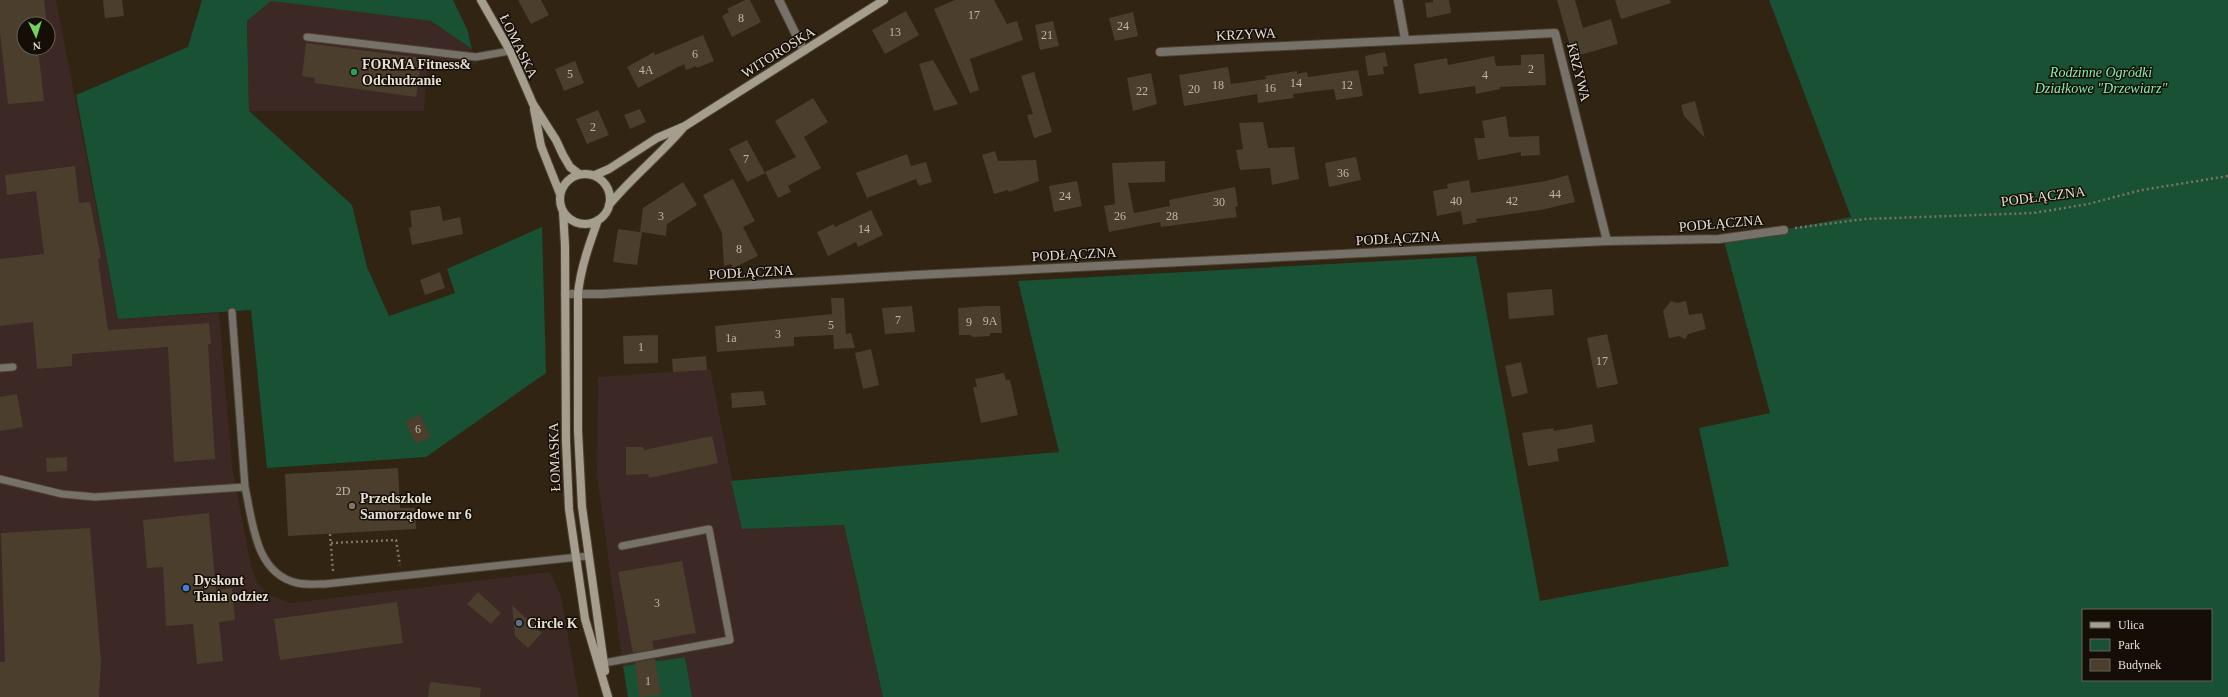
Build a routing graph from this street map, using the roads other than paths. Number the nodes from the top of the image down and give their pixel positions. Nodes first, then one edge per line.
1 (481, 0) edge
2 (779, 0) edge
3 (884, 0) edge
4 (1398, 0) edge
5 (307, 37) dead end
6 (1405, 39) junction
7 (510, 51) junction
8 (804, 51) junction
9 (1160, 52) dead end
10 (533, 104) junction
11 (685, 126) junction
12 (579, 174) junction
13 (594, 175) junction
14 (560, 194) junction
15 (609, 205) junction
16 (563, 212) junction
17 (598, 220) junction
18 (1784, 230) road end
19 (1607, 241) junction
20 (578, 293) junction
21 (565, 294) junction
22 (232, 312) dead end
23 (13, 367) dead end
24 (0, 368) edge
25 (0, 478) edge
26 (245, 487) junction
27 (622, 546) dead end
28 (588, 556) junction
29 (575, 557) junction
30 (604, 663) junction
31 (608, 697) edge

1 - 7 main road, ŁOMASKA
2 - 8 street
3 - 8 main road, WITOROSKA
4 - 6 street
5 - 7 lane
6 - 9 street, KRZYWA
6 - 19 street, KRZYWA
7 - 10 main road, ŁOMASKA
8 - 11 main road, WITOROSKA
10 - 12 main road, ŁOMASKA
10 - 14 main road, ŁOMASKA
11 - 13 main road, WITOROSKA
11 - 15 main road, WITOROSKA
12 - 13 main road, WITOROSKA
12 - 14 main road
13 - 15 main road
14 - 16 main road
15 - 17 main road, WITOROSKA
16 - 17 main road
16 - 21 main road, ŁOMASKA
17 - 20 main road, WITOROSKA
18 - 19 street, PODŁĄCZNA
19 - 20 street, PODŁĄCZNA
20 - 21 street, PODŁĄCZNA
20 - 28 main road, ŁOMASKA
21 - 29 main road, ŁOMASKA
22 - 26 lane
23 - 24 lane
25 - 26 lane
26 - 29 lane
27 - 30 lane
28 - 29 lane
28 - 30 main road, ŁOMASKA
29 - 31 main road, ŁOMASKA
30 - 31 main road, ŁOMASKA

